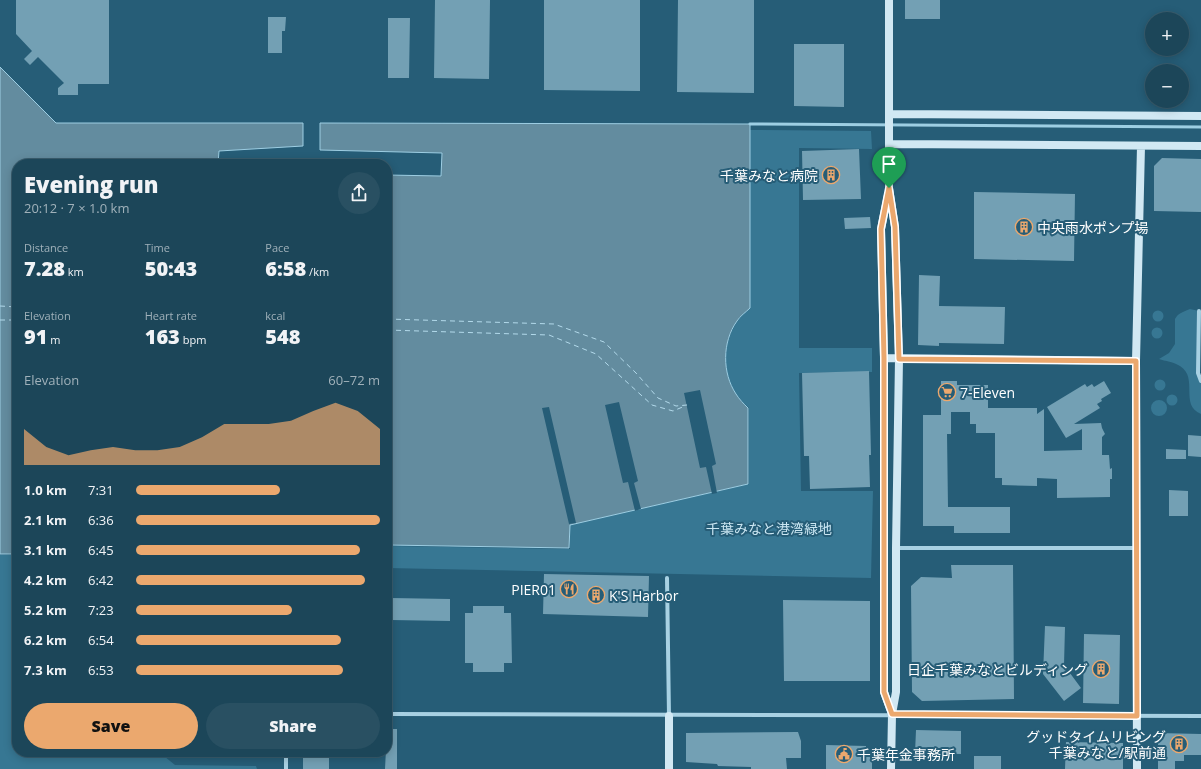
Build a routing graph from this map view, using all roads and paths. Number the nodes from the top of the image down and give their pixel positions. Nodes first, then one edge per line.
1 (889, 0) edge
2 (889, 116) junction
3 (1201, 116) edge
4 (890, 144) junction
5 (1141, 146) junction
6 (1201, 146) edge
7 (889, 188) junction
8 (1199, 310) dead end
9 (884, 358) junction
10 (899, 359) junction
11 (1136, 361) junction
12 (1201, 381) edge
13 (896, 548) junction
14 (1136, 548) junction
15 (667, 578) dead end
16 (392, 714) edge
17 (892, 714) junction
18 (669, 716) junction
19 (1137, 716) junction
20 (1201, 716) edge
21 (286, 757) edge
22 (286, 769) edge
23 (669, 769) edge
24 (891, 769) edge
25 (1137, 769) edge

1 - 2 street
2 - 3 street
2 - 4 street
4 - 5 street
4 - 7 street
5 - 6 street
5 - 11 street
7 - 9 street
7 - 10 street
8 - 12 street
9 - 10 street
9 - 17 street
10 - 11 street
10 - 13 street
11 - 14 street
13 - 14 street
13 - 17 street
14 - 19 street
15 - 18 street
16 - 18 street
17 - 18 street
17 - 19 street
17 - 24 street
18 - 23 street
19 - 20 street
19 - 25 street
21 - 22 street

